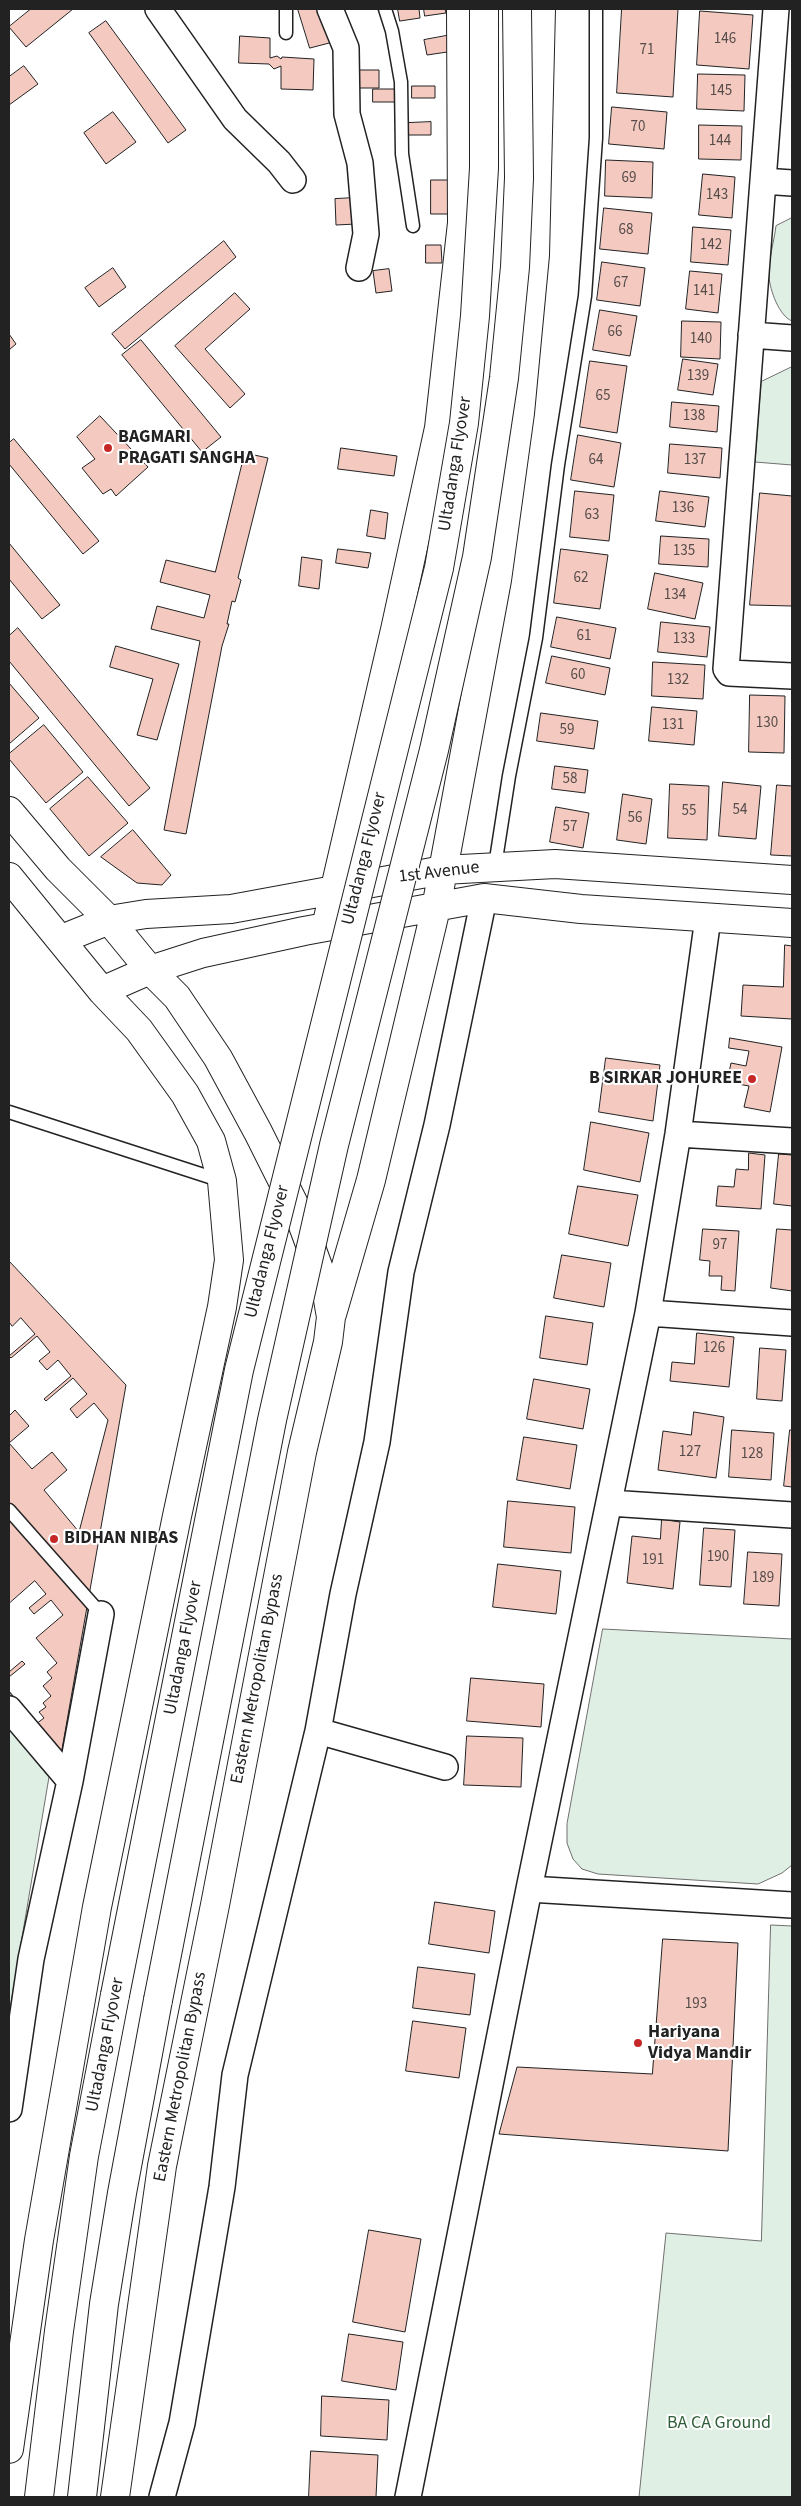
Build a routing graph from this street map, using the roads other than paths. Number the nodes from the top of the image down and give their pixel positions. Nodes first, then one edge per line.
1 (158, 9) edge
2 (286, 9) edge
3 (330, 9) edge
4 (385, 9) edge
5 (461, 9) edge
6 (484, 9) edge
7 (517, 9) edge
8 (541, 9) edge
9 (596, 9) edge
10 (776, 9) edge
11 (286, 33) dead end
12 (293, 180) dead end
13 (763, 181) junction
14 (792, 183) edge
15 (413, 226) dead end
16 (359, 268) dead end
17 (751, 335) junction
18 (792, 338) edge
19 (792, 676) edge
20 (9, 811) edge
21 (495, 866) junction
22 (443, 870) junction
23 (9, 877) edge
24 (792, 880) edge
25 (334, 890) junction
26 (484, 898) junction
27 (436, 908) junction
28 (708, 918) junction
29 (109, 920) junction
30 (792, 923) edge
31 (326, 928) junction
32 (62, 939) junction
33 (150, 970) junction
34 (102, 991) junction
35 (9, 1112) edge
36 (678, 1134) junction
37 (792, 1141) edge
38 (222, 1181) junction
39 (648, 1313) junction
40 (331, 1318) junction
41 (792, 1323) edge
42 (609, 1503) junction
43 (9, 1510) edge
44 (792, 1515) edge
45 (101, 1614) joint
46 (9, 1708) edge
47 (318, 1732) junction
48 (445, 1768) dead end
49 (70, 1781) junction
50 (529, 1889) junction
51 (792, 1905) edge
52 (9, 2108) edge
53 (9, 2449) edge
54 (39, 2497) edge
55 (82, 2497) edge
56 (115, 2497) edge
57 (162, 2497) edge
58 (408, 2497) edge

1 - 12 street
2 - 11 lane
3 - 16 street
4 - 15 lane
5 - 25 main road
6 - 54 main road, Ultadanga Flyover, bridge
7 - 55 main road, Ultadanga Flyover, bridge
8 - 22 main road
9 - 21 lane
10 - 13 street
13 - 14 street
13 - 17 street
17 - 18 street
17 - 19 street
20 - 29 main road, Eastern Metropolitan Bypass
21 - 22 main road, 1st Avenue
21 - 24 main road, 1st Avenue
22 - 25 main road, 1st Avenue
22 - 27 main road
23 - 32 main road
25 - 29 main road, 1st Avenue
25 - 31 main road
26 - 27 main road
26 - 28 main road
26 - 47 street
27 - 31 main road
27 - 40 main road
28 - 30 main road
28 - 36 street
29 - 32 main road, 1st Avenue
29 - 33 main road, Eastern Metropolitan Bypass
31 - 33 main road
32 - 34 main road
33 - 34 main road
33 - 40 main road, Eastern Metropolitan Bypass
34 - 38 main road
35 - 38 lane
36 - 37 street
36 - 39 street
38 - 53 main road
39 - 41 street
39 - 42 street
40 - 56 main road, Eastern Metropolitan Bypass
42 - 44 street
42 - 50 street
43 - 45 lane
45 - 49 street
46 - 49 street
47 - 48 street
47 - 57 street
49 - 52 street
50 - 51 street
50 - 58 street

